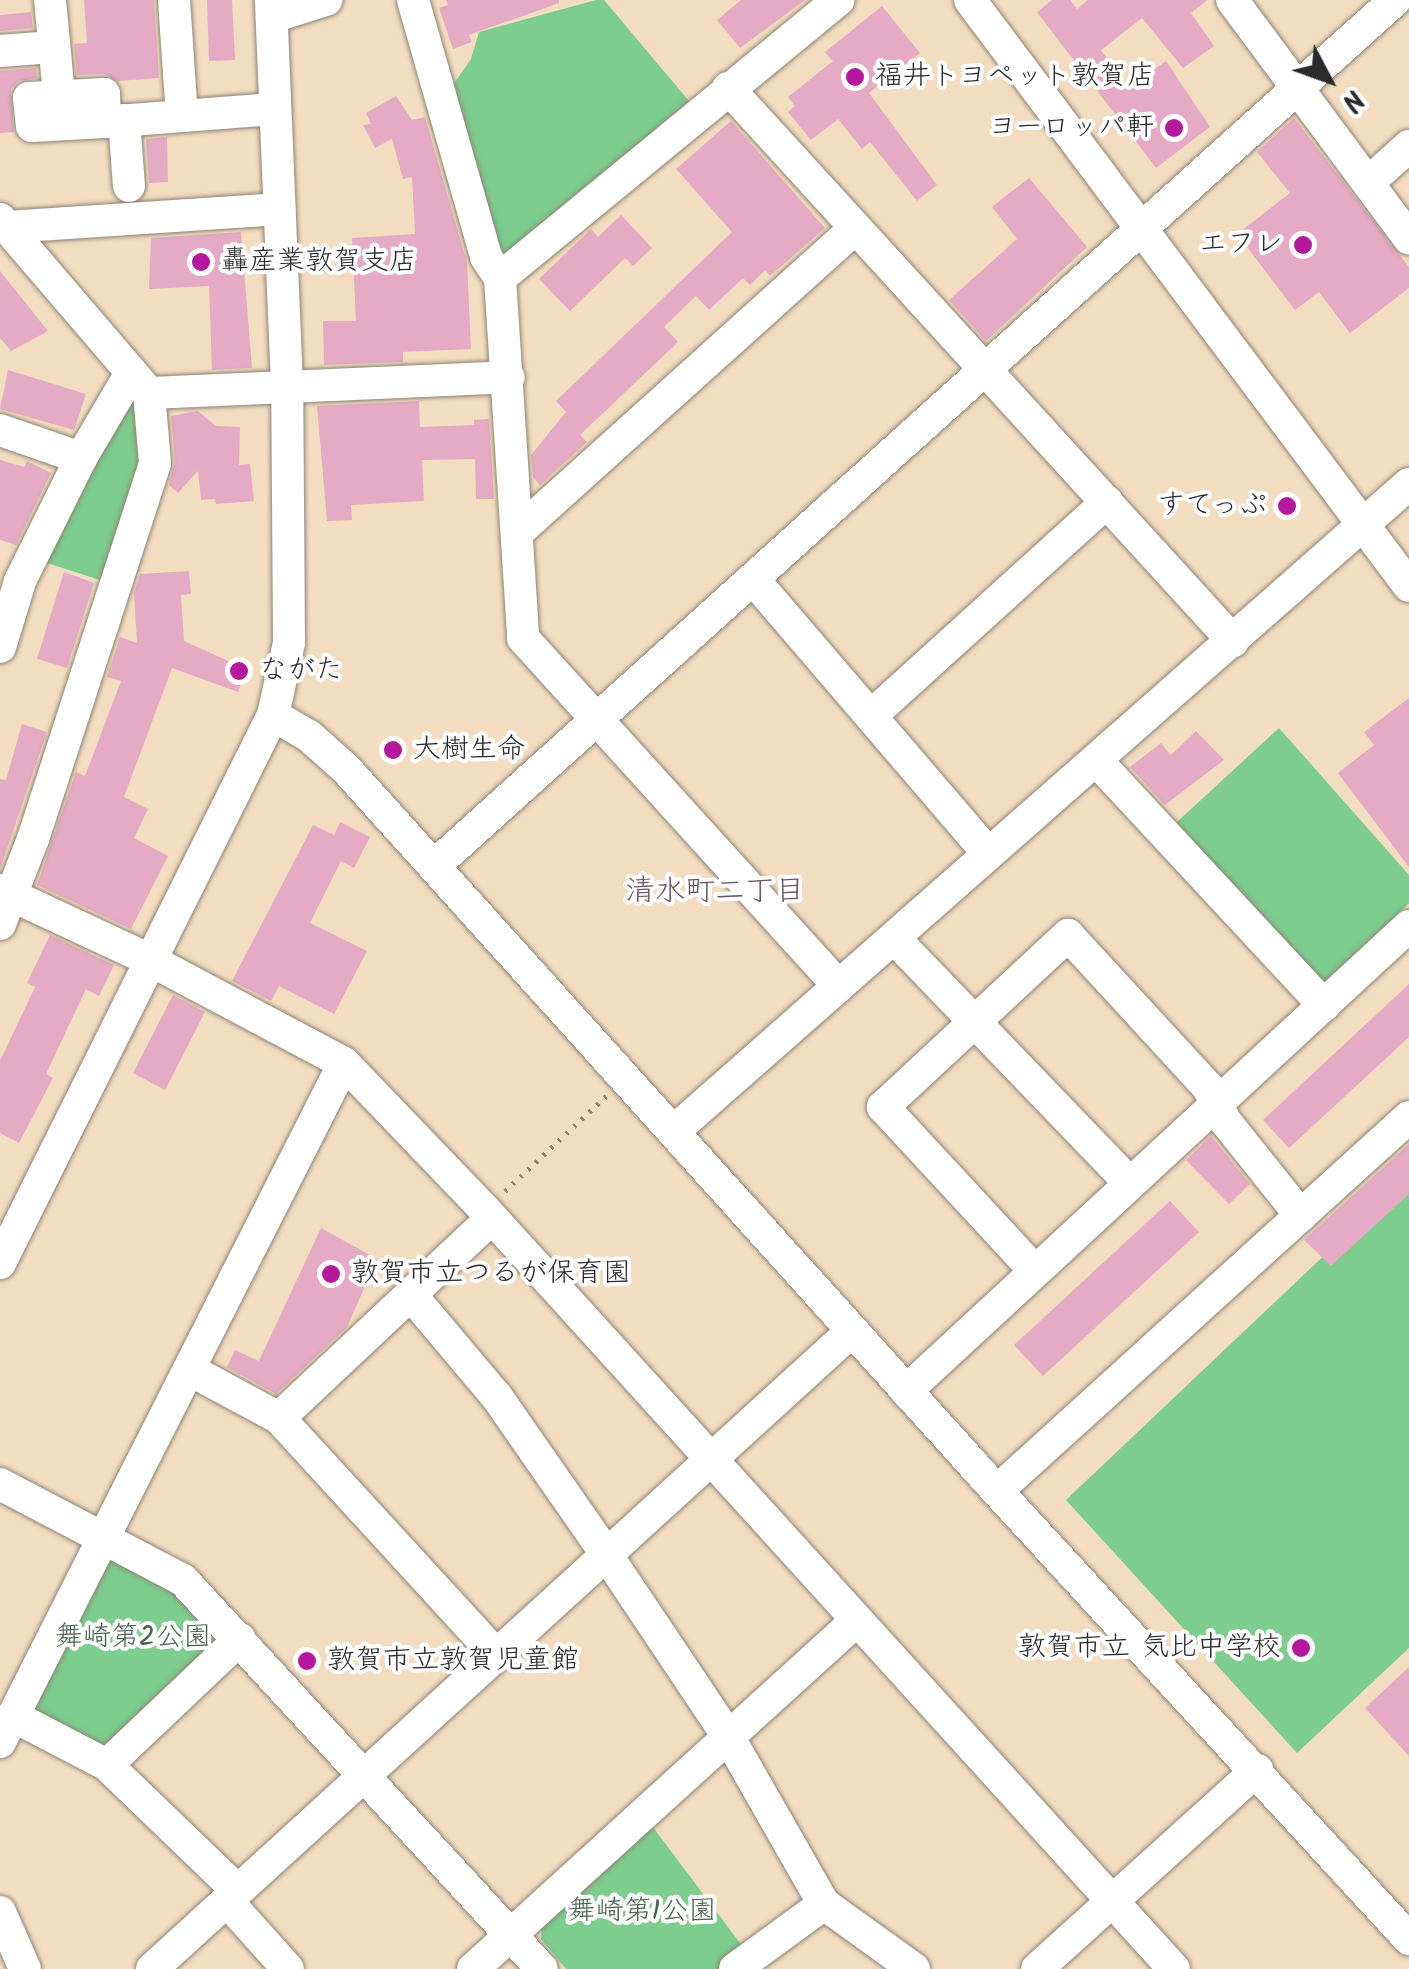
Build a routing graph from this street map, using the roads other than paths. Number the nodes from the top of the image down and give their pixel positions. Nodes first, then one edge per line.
1 (50, 0) edge
2 (174, 0) edge
3 (326, 0) edge
4 (413, 0) edge
5 (838, 0) edge
6 (970, 0) edge
7 (1232, 0) edge
8 (1395, 0) edge
9 (271, 8) edge
10 (53, 48) junction
11 (0, 51) edge
12 (1297, 86) junction
13 (728, 88) junction
14 (274, 109) junction
15 (182, 116) junction
16 (115, 121) junction
17 (1409, 146) edge
18 (1368, 183) junction
19 (129, 186) dead end
20 (279, 209) junction
21 (4, 223) edge
22 (1140, 227) junction
23 (854, 229) junction
24 (1409, 238) edge
25 (500, 278) junction
26 (982, 368) junction
27 (509, 376) junction
28 (140, 383) junction
29 (287, 385) junction
30 (0, 430) edge
31 (81, 458) junction
32 (1409, 484) edge
33 (1107, 502) junction
34 (1364, 525) junction
35 (519, 531) junction
36 (10, 578) edge
37 (753, 579) junction
38 (1409, 586) edge
39 (1233, 641) junction
40 (0, 647) edge
41 (874, 714) junction
42 (273, 715) junction
43 (599, 721) junction
44 (1096, 760) junction
45 (990, 854) junction
46 (434, 866) junction
47 (4, 902) edge
48 (1409, 926) edge
49 (894, 938) junction
50 (152, 961) junction
51 (839, 986) junction
52 (1324, 1005) junction
53 (975, 1021) junction
54 (344, 1063) junction
55 (1217, 1102) junction
56 (1409, 1117) edge
57 (674, 1132) junction
58 (1130, 1183) junction
59 (487, 1215) junction
60 (1301, 1216) junction
61 (0, 1263) edge
62 (1034, 1271) junction
63 (411, 1295) junction
64 (852, 1330) junction
65 (190, 1370) junction
66 (906, 1390) junction
67 (279, 1418) junction
68 (710, 1460) junction
69 (0, 1484) edge
70 (997, 1491) junction
71 (104, 1538) junction
72 (606, 1554) junction
73 (856, 1621) junction
74 (240, 1639) junction
75 (496, 1655) junction
76 (6, 1729) edge
77 (728, 1736) junction
78 (107, 1765) junction
79 (1257, 1770) junction
80 (364, 1776) junction
81 (232, 1896) junction
82 (1111, 1902) junction
83 (824, 1904) junction
84 (0, 1912) edge
85 (510, 1933) junction
86 (1409, 1938) edge
87 (25, 1969) edge
88 (152, 1969) edge
89 (288, 1969) edge
90 (473, 1969) edge
91 (542, 1969) edge
92 (735, 1969) edge
93 (914, 1969) edge
94 (1036, 1969) edge
95 (1174, 1969) edge

1 - 10 street
2 - 15 street
3 - 9 street
4 - 25 street
5 - 13 street
6 - 22 street
7 - 12 street
8 - 12 street
9 - 14 street
10 - 11 street
10 - 16 street
12 - 18 street
12 - 22 street
13 - 23 street
13 - 25 street
14 - 15 street
14 - 20 street
15 - 16 street
16 - 19 street
17 - 18 street
18 - 24 street
20 - 21 street
20 - 29 street
21 - 28 street
22 - 26 street
22 - 34 street
23 - 26 street
23 - 35 street
25 - 27 street
26 - 33 street
26 - 37 street
27 - 29 street
27 - 35 street
28 - 29 street
28 - 31 street
28 - 47 street
29 - 42 street
30 - 31 street
31 - 36 street
32 - 34 street
33 - 39 street
33 - 41 street
34 - 38 street
34 - 39 street
35 - 43 street
36 - 40 street
37 - 41 street
37 - 43 street
39 - 44 street
41 - 45 street
42 - 46 street
42 - 50 street
43 - 46 street
43 - 51 street
44 - 45 street
44 - 52 street
45 - 49 street
46 - 57 street
47 - 50 street
48 - 52 street
49 - 51 street
49 - 53 street
50 - 54 street
50 - 61 street
51 - 57 street
52 - 55 street
53 - 55 street
53 - 58 street
53 - 62 street
54 - 59 street
54 - 65 street
55 - 58 street
55 - 60 street
56 - 60 street
57 - 64 street
58 - 62 street
59 - 63 street
59 - 68 street
60 - 70 street
62 - 66 street
63 - 67 street
63 - 72 street
64 - 66 street
64 - 68 street
65 - 67 street
65 - 71 street
66 - 70 street
67 - 75 street
68 - 72 street
68 - 73 street
69 - 71 street
70 - 79 street
71 - 74 street
71 - 76 street
72 - 75 street
72 - 77 street
73 - 77 street
73 - 82 street
74 - 78 street
74 - 80 street
75 - 80 street
76 - 78 street
77 - 83 street
77 - 85 street
78 - 81 street
79 - 82 street
79 - 86 street
80 - 81 street
80 - 85 street
81 - 88 street
81 - 89 street
82 - 94 street
82 - 95 street
83 - 92 street
83 - 93 street
84 - 87 street
85 - 90 street
85 - 91 street

